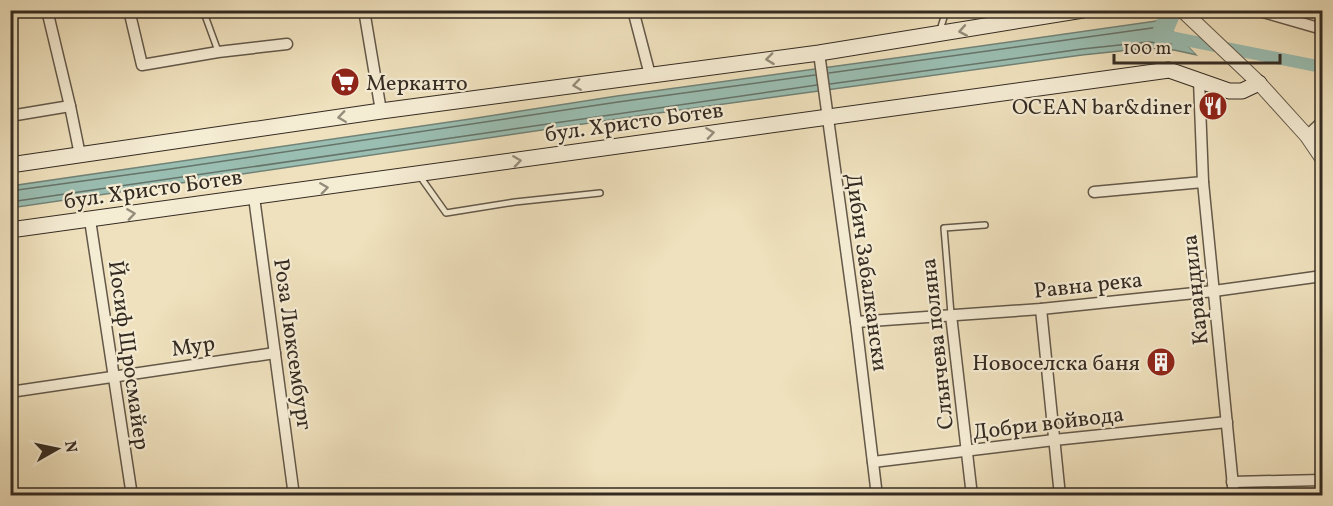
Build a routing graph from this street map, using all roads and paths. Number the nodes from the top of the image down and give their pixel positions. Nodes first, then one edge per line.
1 (47, 10) edge
2 (129, 10) edge
3 (203, 10) edge
4 (364, 10) edge
5 (633, 10) edge
6 (972, 10) edge
7 (1083, 10) edge
8 (1256, 10) edge
9 (1183, 11) edge
10 (1061, 12) edge
11 (1323, 29) edge
12 (938, 35) junction
13 (287, 44) dead end
14 (218, 52) junction
15 (819, 53) junction
16 (650, 75) junction
17 (1199, 80) junction
18 (1255, 80) junction
19 (70, 106) junction
20 (381, 111) junction
21 (828, 116) junction
22 (10, 117) edge
23 (1323, 122) edge
24 (1307, 136) junction
25 (80, 155) junction
26 (1323, 158) edge
27 (10, 165) edge
28 (419, 175) junction
29 (1203, 182) junction
30 (1094, 192) dead end
31 (600, 193) dead end
32 (254, 197) junction
33 (90, 220) junction
34 (985, 225) dead end
35 (10, 230) edge
36 (1323, 276) edge
37 (1214, 291) junction
38 (1041, 309) junction
39 (951, 315) junction
40 (856, 322) junction
41 (275, 353) junction
42 (114, 377) junction
43 (10, 392) edge
44 (1227, 422) junction
45 (1054, 440) junction
46 (967, 451) junction
47 (873, 462) junction
48 (1323, 480) edge
49 (1233, 482) junction
50 (132, 495) edge
51 (294, 495) edge
52 (877, 495) edge
53 (972, 495) edge
54 (1060, 495) edge
55 (1234, 495) edge

1 - 19 street
2 - 14 street
3 - 14 lane
4 - 20 street
5 - 16 street
6 - 12 lane
7 - 10 main road, бул. Христо Ботев
8 - 11 street
9 - 18 street
10 -> 12 main road, бул. Христо Ботев
12 - 15 main road, бул. Христо Ботев
13 - 14 street
15 -> 16 main road, бул. Христо Ботев
15 - 21 street, Дибич Забалкански
16 -> 20 main road, бул. Христо Ботев
17 - 18 main road, бул. Христо Ботев
17 - 21 main road, бул. Христо Ботев
17 - 29 street, Карандила
18 - 24 street
19 - 22 street
19 - 25 street
20 -> 25 main road, бул. Христо Ботев
28 -> 21 main road, бул. Христо Ботев
21 - 40 street, Дибич Забалкански
23 - 24 street
24 - 26 street
25 - 27 main road, бул. Христо Ботев
28 - 31 lane
32 -> 28 main road, бул. Христо Ботев
29 - 30 street
29 - 37 street, Карандила
33 -> 32 main road, бул. Христо Ботев
32 - 41 street, Роза Люксембург
33 - 35 main road, бул. Христо Ботев
33 - 42 street, Йосиф Щросмайер
34 - 39 lane, Слънчева поляна
36 - 37 street, Равна река
37 - 38 street, Равна река
37 - 44 street, Карандила
38 - 39 street, Равна река
38 - 45 street
39 - 40 street, Равна река
39 - 46 street, Слънчева поляна
40 - 47 street, Дибич Забалкански
41 - 42 street, Мур
41 - 51 street, Роза Люксембург
42 - 43 street, Мур
42 - 50 street, Йосиф Щросмайер
44 - 45 street, Добри войвода
44 - 49 street, Карандила
45 - 46 street, Добри войвода
45 - 54 street
46 - 47 street, Добри войвода
46 - 53 street, Слънчева поляна
47 - 52 street, Дибич Забалкански
48 - 49 street
49 - 55 street, Карандила

